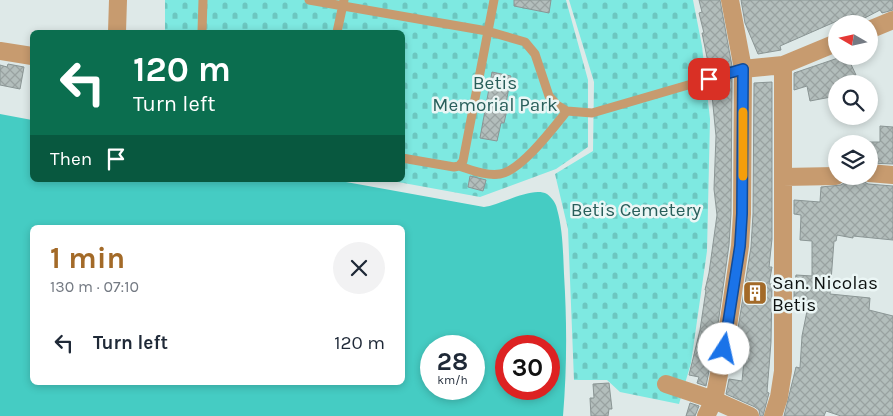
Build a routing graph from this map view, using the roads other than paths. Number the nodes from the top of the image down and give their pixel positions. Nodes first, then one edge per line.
1 (118, 0) edge
2 (203, 0) edge
3 (309, 0) edge
4 (494, 0) edge
5 (730, 0) edge
6 (343, 4) edge
7 (893, 20) edge
8 (878, 26) edge
9 (117, 30) edge
10 (202, 30) edge
11 (338, 30) edge
12 (487, 31) junction
13 (828, 46) edge
14 (0, 50) edge
15 (30, 56) edge
16 (783, 65) junction
17 (743, 69) junction
18 (568, 111) junction
19 (405, 159) edge
20 (459, 166) junction
21 (878, 174) edge
22 (893, 175) edge
23 (828, 176) edge
24 (783, 177) junction
25 (666, 384) dead end
26 (714, 400) junction
27 (706, 416) edge
28 (750, 416) edge
29 (773, 416) edge

1 - 9 street
2 - 10 lane
3 - 6 lane
4 - 12 lane
5 - 17 street
6 - 11 lane
6 - 12 lane
7 - 8 street
12 - 18 lane
12 - 20 lane
13 - 16 street
14 - 15 street
16 - 17 street
16 - 24 street
17 - 18 lane
17 - 26 street
18 - 20 lane
19 - 20 lane
21 - 22 street
23 - 24 street
24 - 29 street
25 - 26 street
26 - 27 street
26 - 28 street

